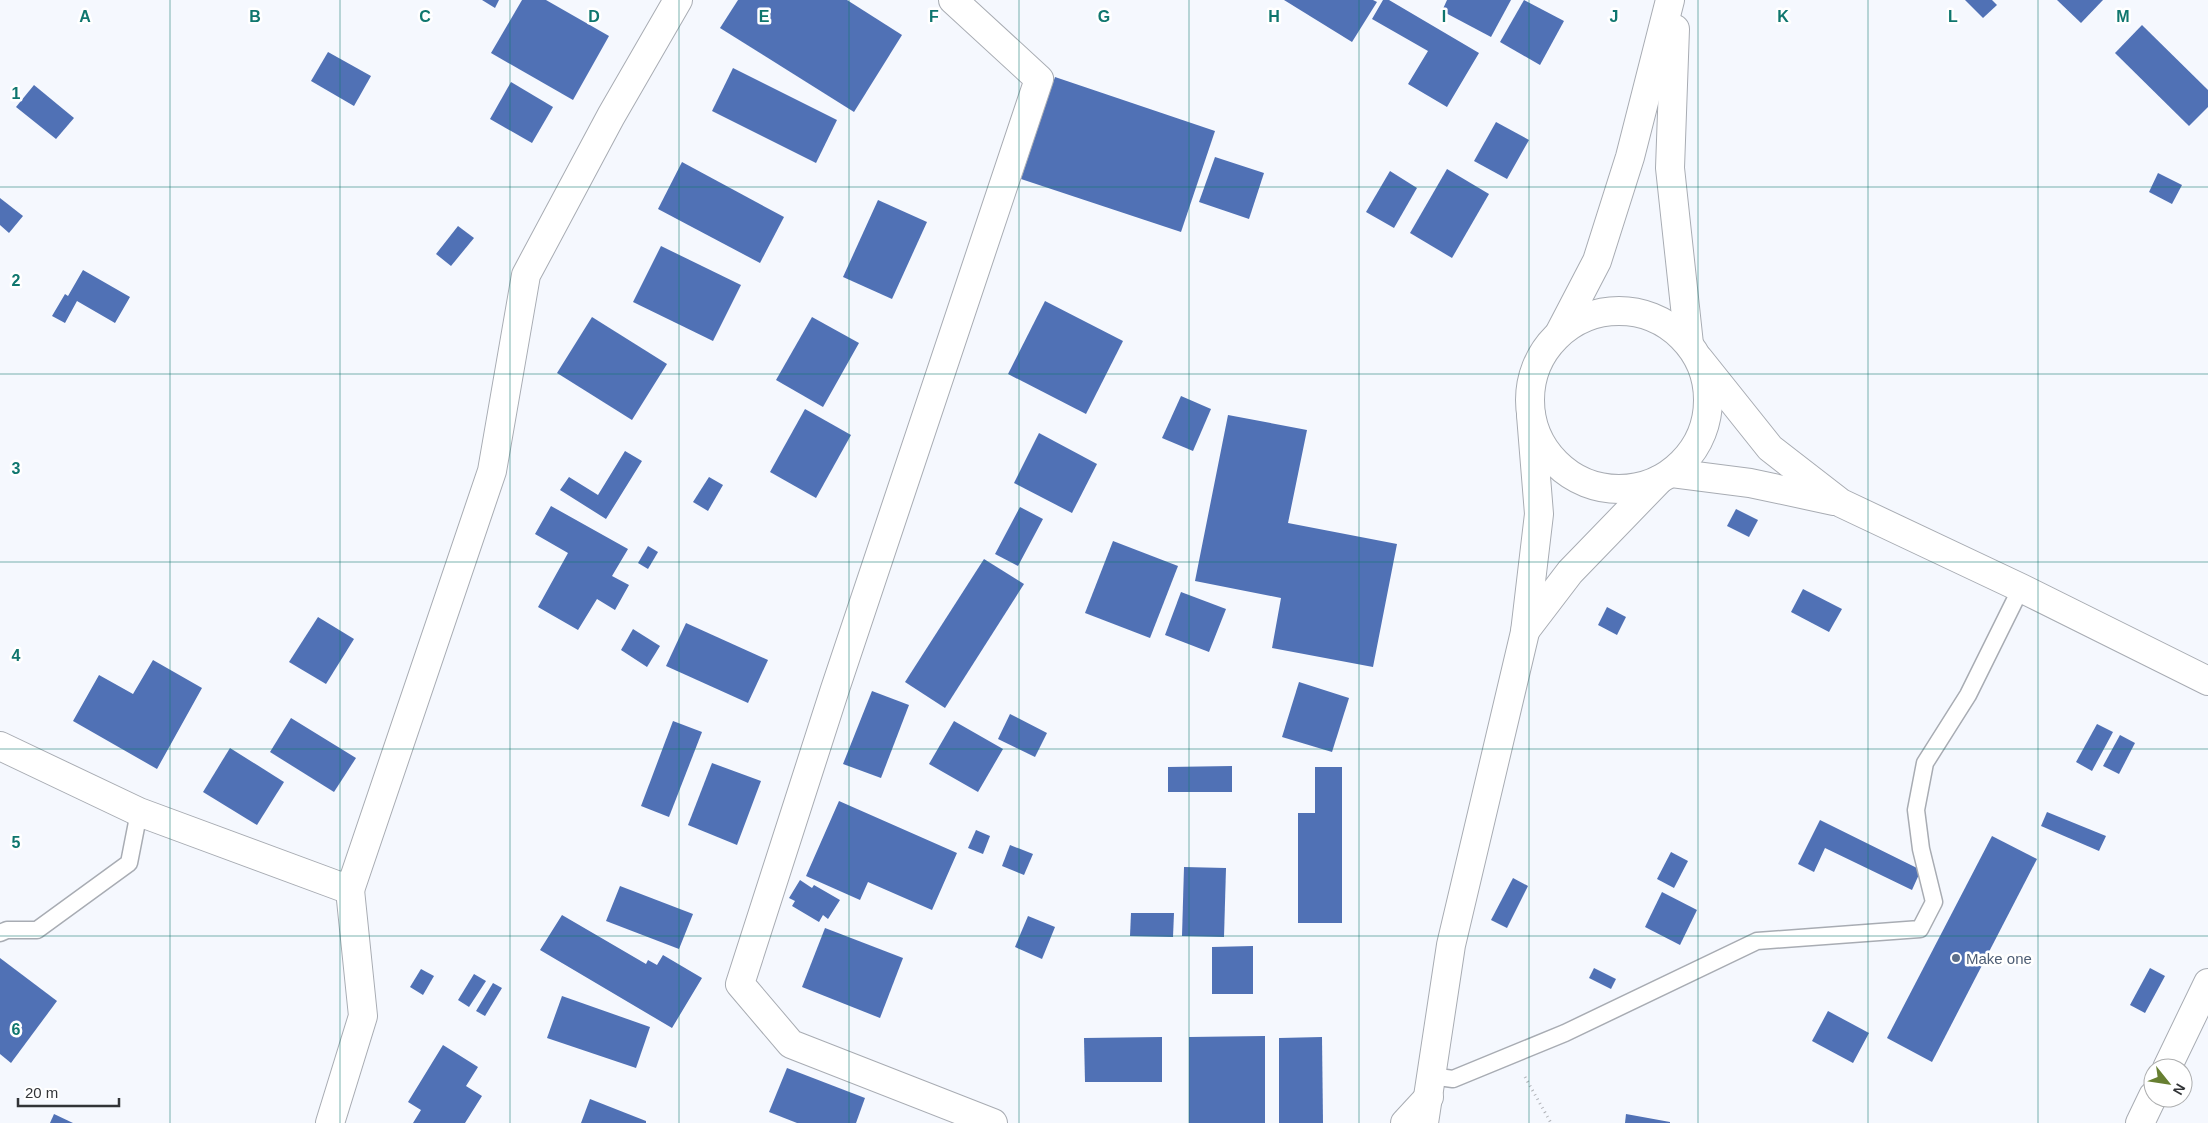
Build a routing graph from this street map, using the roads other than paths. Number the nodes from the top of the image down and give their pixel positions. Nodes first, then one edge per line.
1 (678, 0) edge
2 (953, 0) edge
3 (1670, 0) edge
4 (1676, 0) edge
5 (1559, 334) junction
6 (1694, 351) junction
7 (1531, 415) junction
8 (1666, 476) junction
9 (1841, 503) junction
10 (2021, 588) junction
11 (1525, 632) junction
12 (2208, 682) edge
13 (0, 746) edge
14 (139, 812) junction
15 (350, 890) junction
16 (0, 933) edge
17 (2208, 983) edge
18 (2172, 1058) edge
19 (1428, 1099) edge
20 (2147, 1108) edge
21 (330, 1123) edge
22 (993, 1123) edge
23 (1405, 1123) edge
24 (2140, 1123) edge

1 - 15 street
2 - 22 street
3 - 5 street
4 - 6 street
5 - 6 street
5 - 7 street
6 - 8 street
6 - 9 street
7 - 8 street
7 - 11 street
8 - 9 street
8 - 11 street
9 - 10 street
10 - 12 street
10 - 19 lane
11 - 19 street
13 - 14 street
14 - 15 street
14 - 16 lane
15 - 21 street
17 - 18 street
19 - 23 street
20 - 24 street

